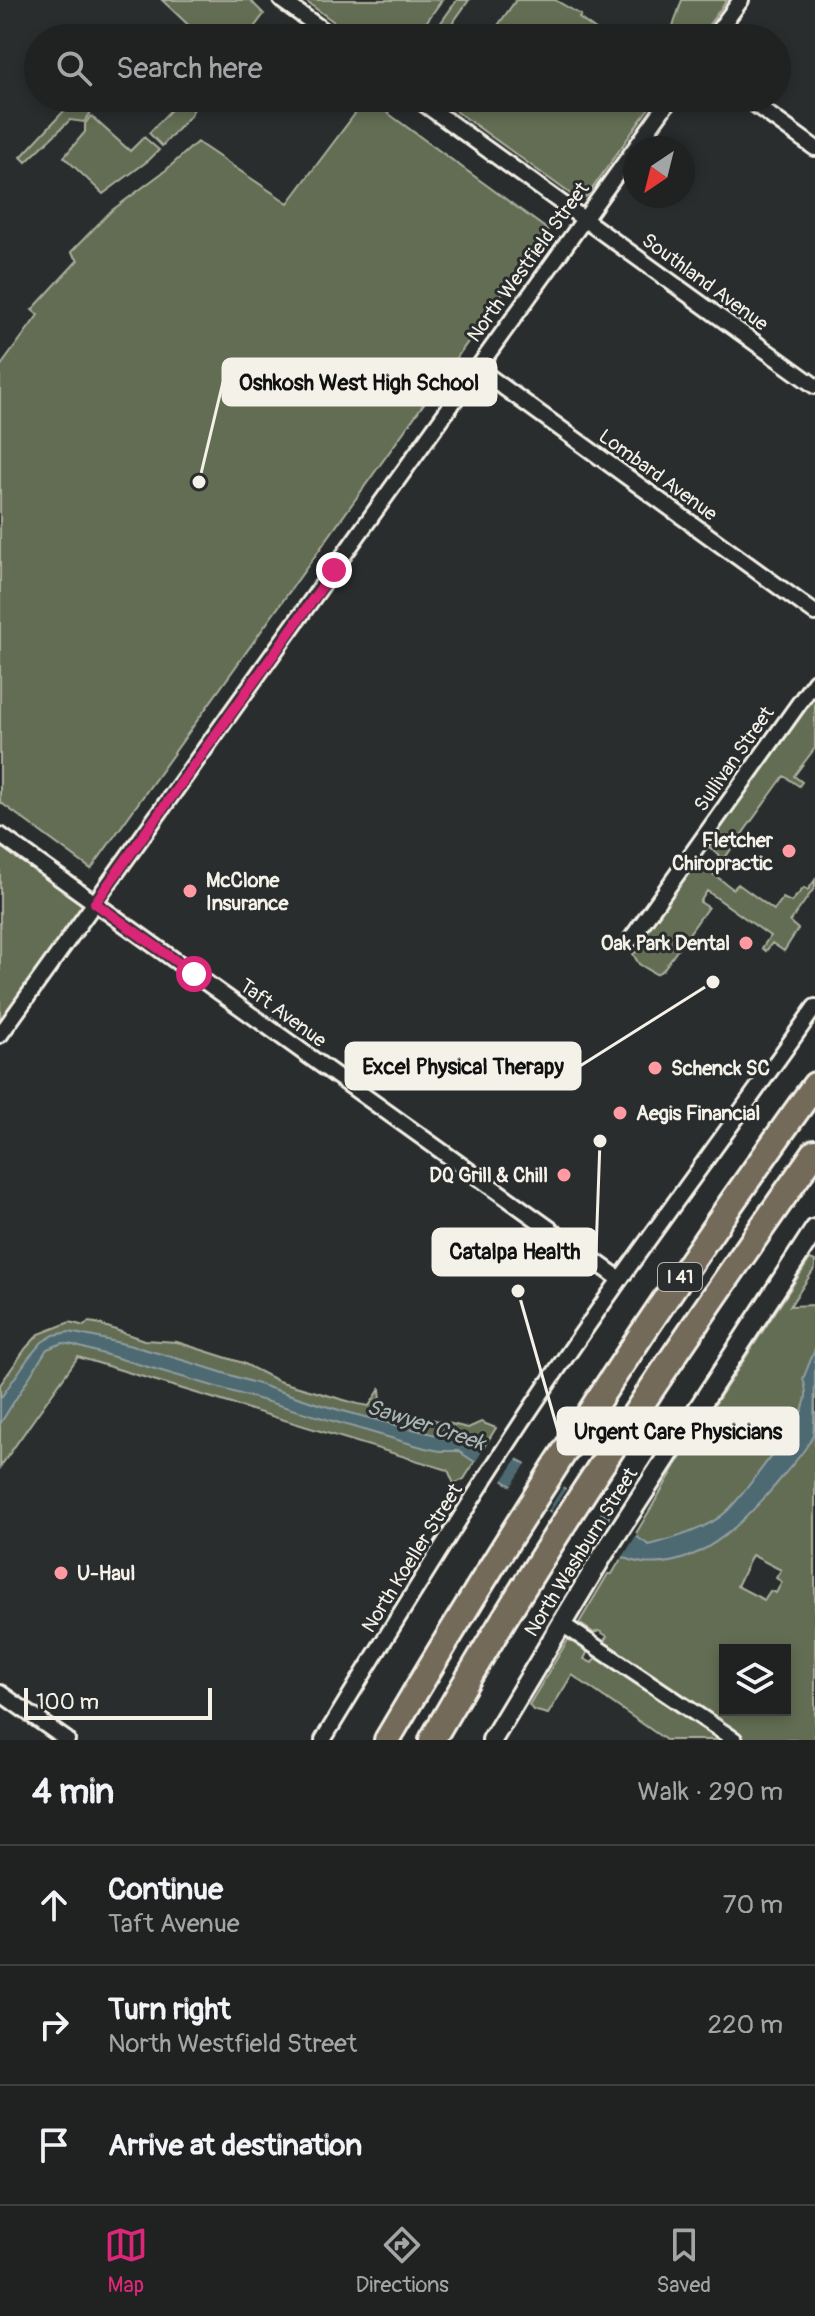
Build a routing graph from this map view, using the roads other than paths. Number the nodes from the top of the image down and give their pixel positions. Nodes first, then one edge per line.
1 (281, 0) edge
2 (741, 0) edge
3 (314, 24) edge
4 (723, 24) edge
5 (435, 112) edge
6 (661, 112) edge
7 (765, 112) edge
8 (815, 148) edge
9 (584, 220) junction
10 (477, 368) junction
11 (815, 386) edge
12 (815, 613) edge
13 (815, 681) edge
14 (0, 835) edge
15 (95, 903) junction
16 (631, 939) dead end
17 (815, 1007) edge
18 (0, 1035) edge
19 (815, 1085) edge
20 (815, 1152) edge
21 (815, 1229) edge
22 (620, 1279) junction
23 (562, 1624) junction
24 (462, 1687) junction
25 (0, 1693) edge
26 (67, 1740) edge
27 (323, 1740) edge
28 (387, 1740) edge
29 (432, 1740) edge
30 (448, 1740) edge
31 (492, 1740) edge
32 (735, 1740) edge

1 - 3 street
2 - 4 street
5 - 9 street, Southland Avenue
6 - 9 street, North Westfield Street
7 - 8 street
9 - 10 street, North Westfield Street
9 - 11 street, Southland Avenue
10 - 12 street, Lombard Avenue
10 - 15 street, North Westfield Street
13 - 16 street, Sullivan Street
14 - 15 street, Taft Avenue
15 - 18 street, North Westfield Street
15 - 22 street, Taft Avenue
17 - 22 street, North Koeller Street
19 - 28 highway, I 41
20 - 24 highway, I 41
21 - 23 street, North Washburn Street
22 - 27 street, North Koeller Street
23 - 31 street, North Washburn Street
23 - 32 street
24 - 29 highway, I 41
24 - 30 highway
25 - 26 street

